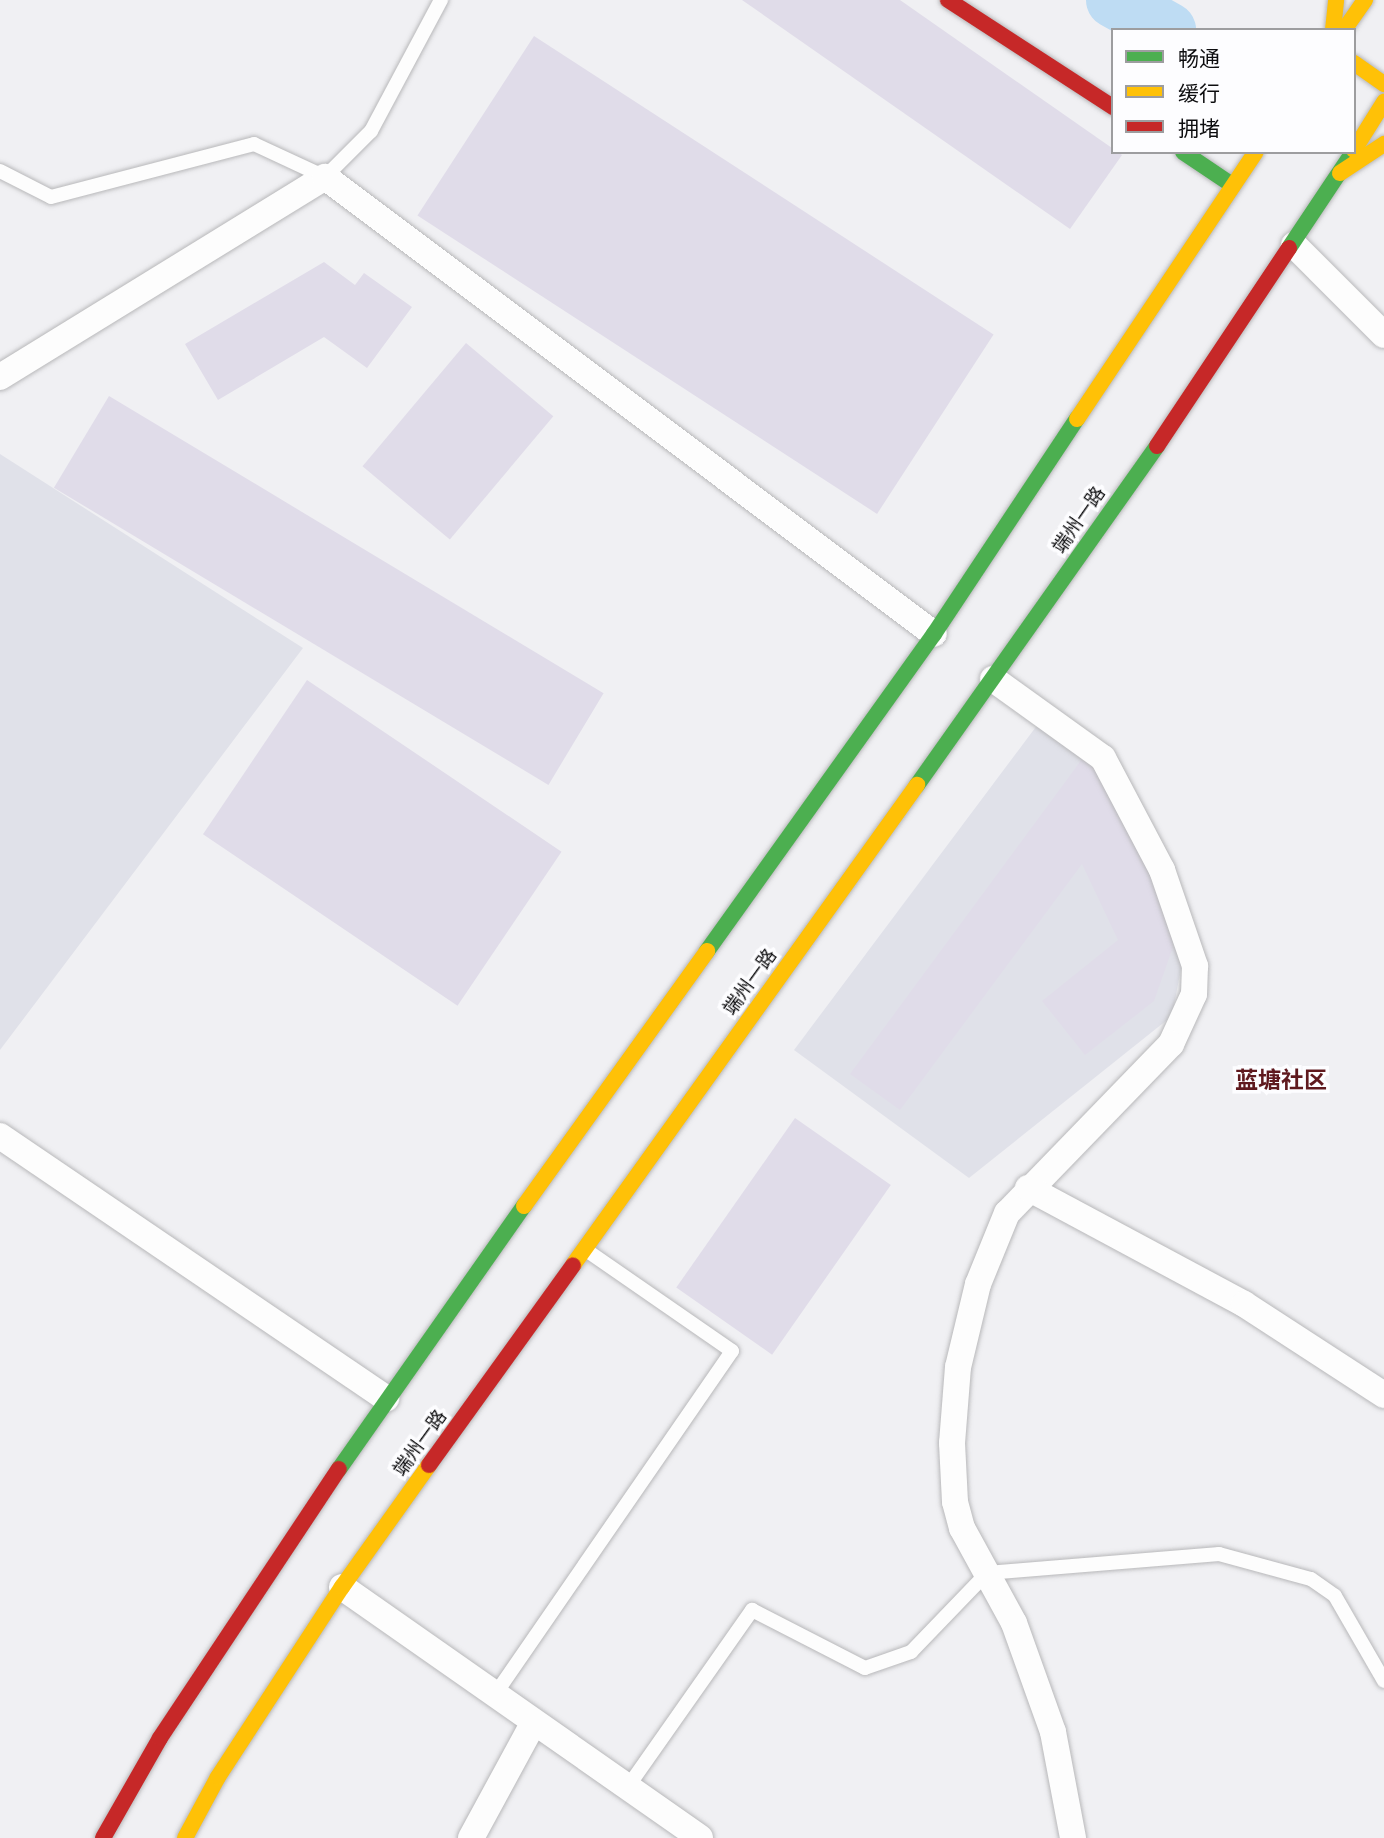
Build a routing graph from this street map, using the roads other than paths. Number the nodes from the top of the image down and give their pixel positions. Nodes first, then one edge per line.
1 (441, 0) edge
2 (948, 0) edge
3 (1336, 0) edge
4 (1365, 0) edge
5 (1333, 28) edge
6 (1345, 28) edge
7 (1356, 64) edge
8 (1384, 84) edge
9 (1384, 102) edge
10 (1111, 106) edge
11 (1384, 144) edge
12 (1356, 148) edge
13 (1186, 154) edge
14 (1254, 154) edge
15 (1352, 154) edge
16 (0, 171) edge
17 (1340, 173) junction
18 (326, 177) junction
19 (1232, 184) junction
20 (1294, 245) junction
21 (1384, 335) edge
22 (0, 377) edge
23 (934, 634) junction
24 (993, 679) junction
25 (0, 1136) edge
26 (1028, 1188) junction
27 (584, 1248) junction
28 (1384, 1395) edge
29 (386, 1398) junction
30 (987, 1573) junction
31 (342, 1587) junction
32 (1384, 1681) edge
33 (494, 1696) junction
34 (533, 1724) junction
35 (627, 1788) junction
36 (103, 1838) edge
37 (185, 1838) edge
38 (471, 1838) edge
39 (700, 1838) edge
40 (1073, 1838) edge

1 - 18 lane
2 - 10 main road
3 - 5 main road
4 - 6 main road
7 - 8 main road
9 - 12 main road, 端州一路
11 - 17 main road
13 - 19 main road
14 - 19 main road
15 - 17 main road, 端州一路
16 - 18 lane
17 - 20 main road, 端州一路
18 - 22 street
18 - 23 street
19 - 23 main road
20 - 21 street
20 - 24 main road, 端州一路
23 - 29 main road
24 - 26 street
24 - 27 main road, 端州一路
25 - 29 street
26 - 28 street
26 - 30 street
27 - 31 main road, 端州一路
27 - 33 lane
29 - 36 main road
30 - 32 lane
30 - 35 lane
30 - 40 street
31 - 33 street
31 - 37 main road, 端州一路
33 - 34 street
34 - 35 street
34 - 38 street
35 - 39 street

